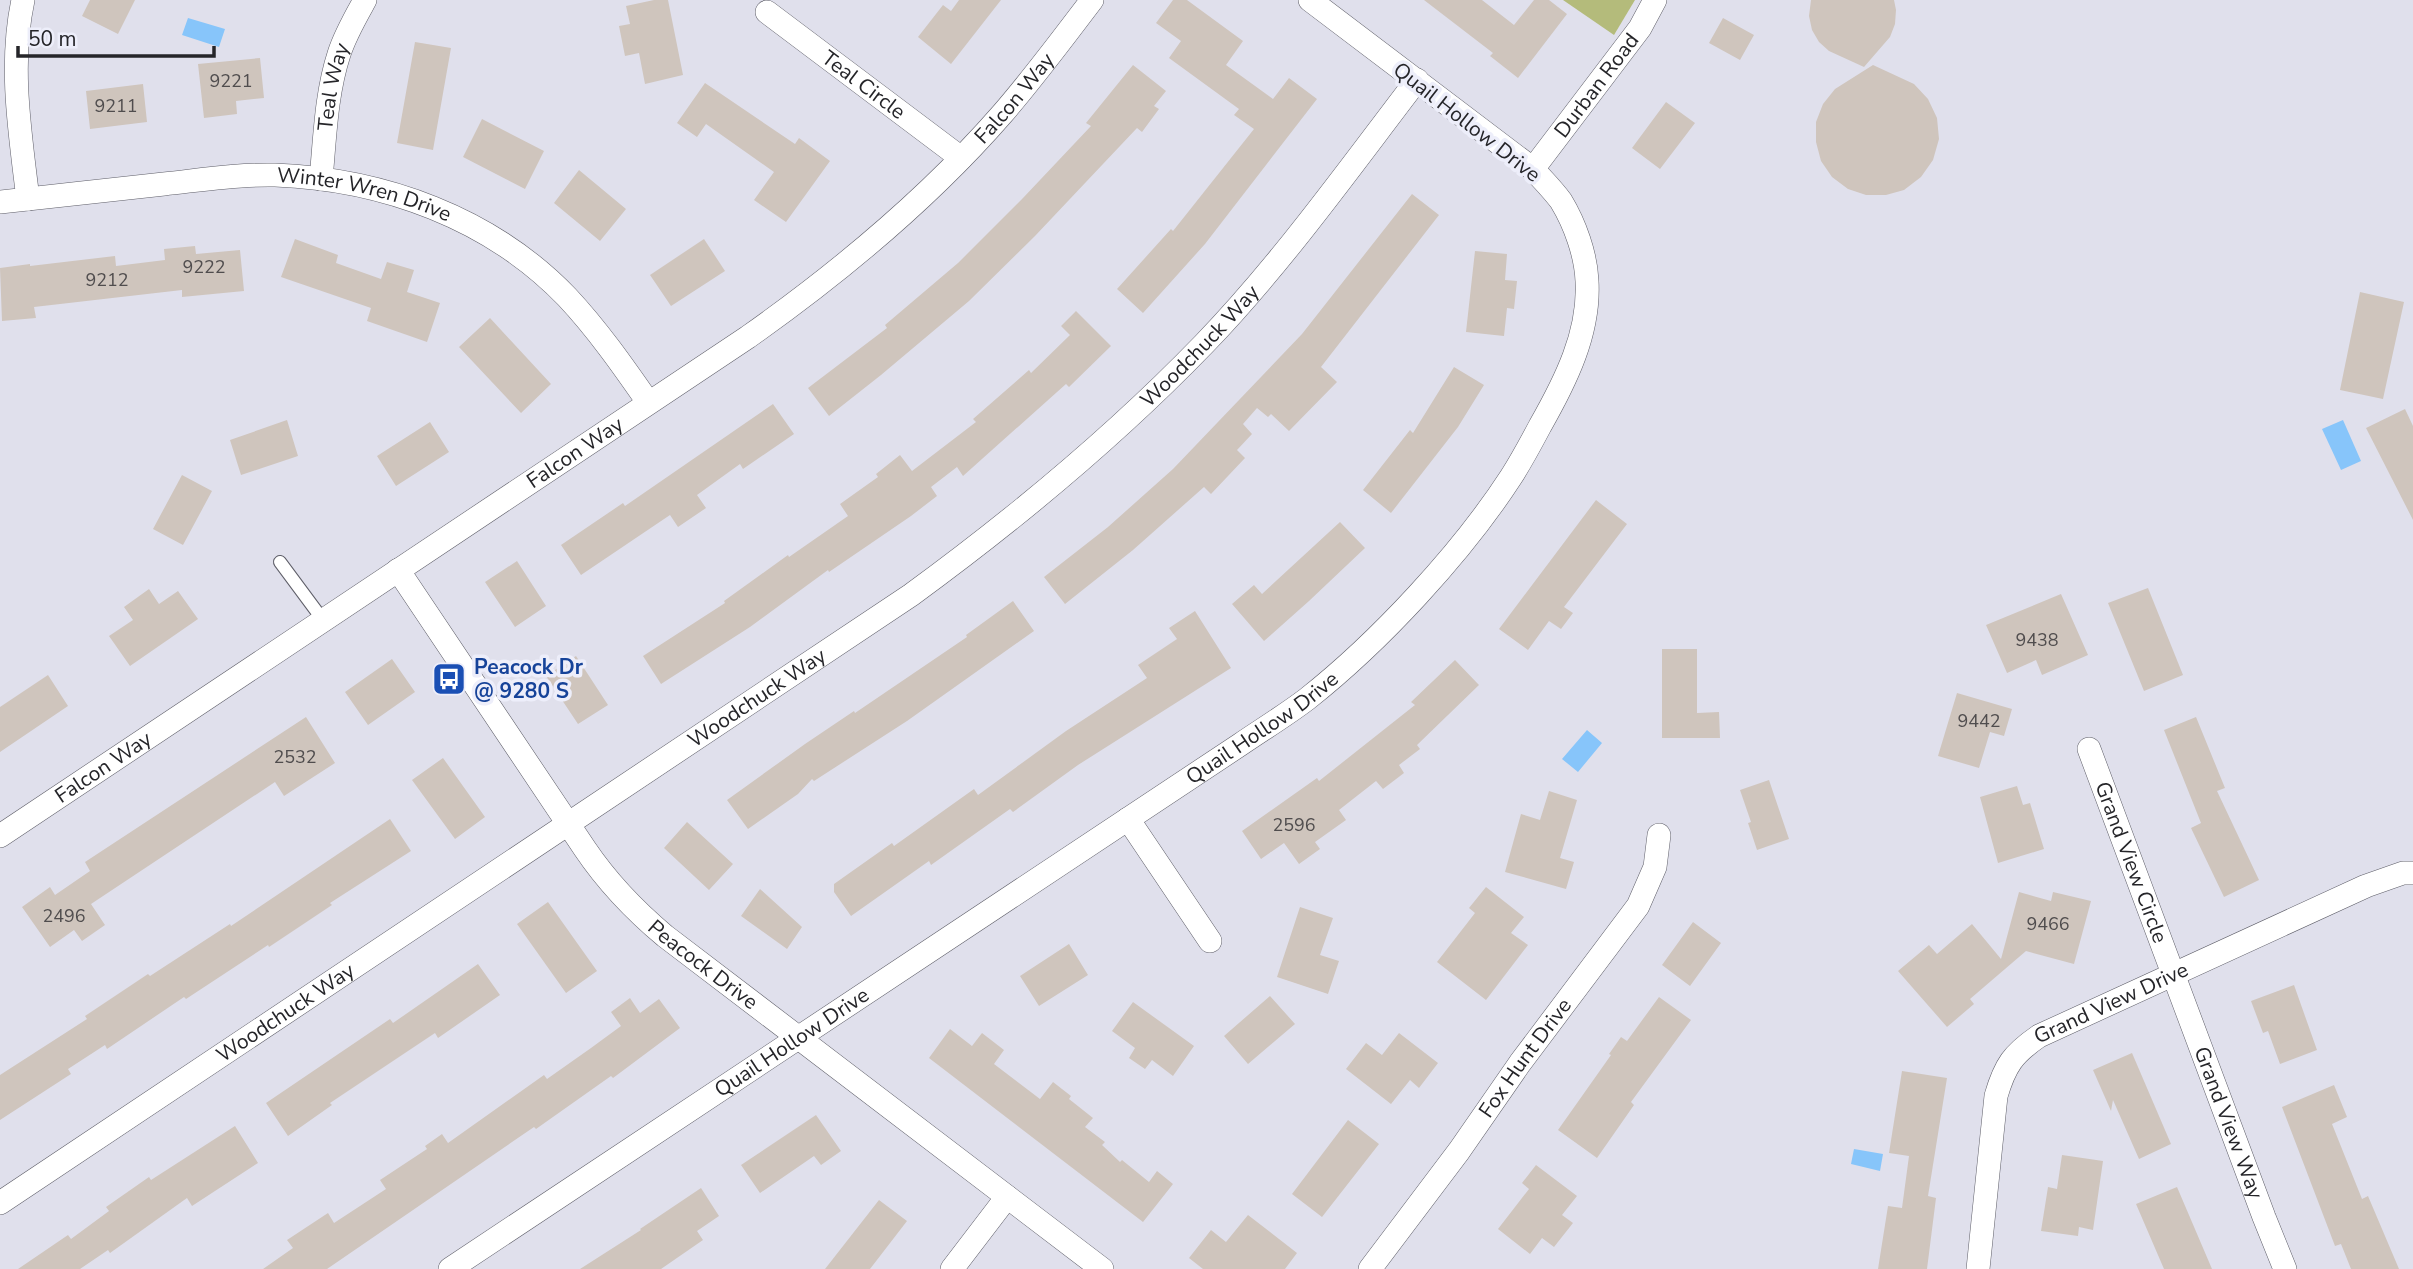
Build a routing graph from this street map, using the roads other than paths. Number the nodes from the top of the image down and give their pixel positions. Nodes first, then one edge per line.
1 (23, 0) edge
2 (365, 0) edge
3 (1092, 0) edge
4 (1310, 0) edge
5 (1655, 0) edge
6 (766, 12) dead end
7 (1417, 80) junction
8 (961, 158) junction
9 (1533, 169) junction
10 (321, 178) junction
11 (28, 199) junction
12 (0, 202) edge
13 (648, 402) junction
14 (280, 562) dead end
15 (398, 570) junction
16 (323, 620) junction
17 (2089, 750) dead end
18 (1128, 819) junction
19 (568, 823) junction
20 (1659, 835) dead end
21 (0, 836) edge
22 (2413, 873) edge
23 (1210, 941) dead end
24 (2173, 975) junction
25 (798, 1038) junction
26 (1007, 1197) junction
27 (0, 1203) edge
28 (450, 1269) edge
29 (952, 1269) edge
30 (1102, 1269) edge
31 (1370, 1269) edge
32 (1978, 1269) edge
33 (2285, 1269) edge

1 - 11 street
2 - 10 street, Teal Way
3 - 8 street, Falcon Way
4 - 7 street, Quail Hollow Drive
5 - 9 street, Durban Road
6 - 8 street, Teal Circle
7 - 9 street, Quail Hollow Drive
7 - 19 street, Woodchuck Way
8 - 13 street, Falcon Way
9 - 18 street, Quail Hollow Drive
10 - 11 street, Winter Wren Drive
10 - 13 street, Winter Wren Drive
11 - 12 street, Winter Wren Drive
13 - 15 street, Falcon Way
14 - 16 lane
15 - 16 street, Falcon Way
15 - 19 street, Peacock Drive
16 - 21 street, Falcon Way
17 - 24 street, Grand View Circle
18 - 23 street
18 - 25 street, Quail Hollow Drive
19 - 25 street, Peacock Drive
19 - 27 street, Woodchuck Way
20 - 31 street, Fox Hunt Drive
22 - 24 street, Grand View Drive
24 - 32 street, Grand View Drive
24 - 33 street, Grand View Way
25 - 26 street, Peacock Drive
25 - 28 street, Quail Hollow Drive
26 - 29 street
26 - 30 street, Peacock Drive

